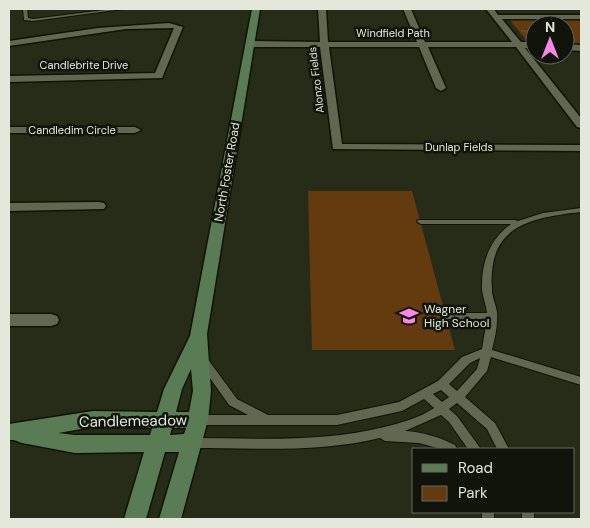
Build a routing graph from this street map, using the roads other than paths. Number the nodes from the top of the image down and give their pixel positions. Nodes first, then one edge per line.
1 (25, 9) edge
2 (121, 9) edge
3 (256, 9) edge
4 (322, 9) edge
5 (406, 9) edge
6 (490, 9) edge
7 (496, 17) junction
8 (581, 17) edge
9 (9, 43) edge
10 (250, 44) junction
11 (324, 44) junction
12 (422, 44) junction
13 (517, 45) junction
14 (525, 45) edge
15 (9, 79) edge
16 (441, 88) dead end
17 (581, 126) edge
18 (9, 130) edge
19 (134, 130) dead end
20 (337, 147) joint
21 (581, 148) edge
22 (99, 206) dead end
23 (9, 207) edge
24 (581, 210) edge
25 (421, 222) dead end
26 (522, 222) junction
27 (446, 316) dead end
28 (492, 316) junction
29 (9, 320) edge
30 (51, 320) dead end
31 (198, 334) junction
32 (486, 352) junction
33 (200, 356) junction
34 (581, 381) edge
35 (442, 384) junction
36 (426, 394) junction
37 (459, 396) junction
38 (442, 409) junction
39 (164, 419) junction
40 (198, 420) junction
41 (268, 420) junction
42 (9, 432) edge
43 (362, 437) junction
44 (192, 443) junction
45 (158, 444) junction
46 (449, 448) edge
47 (474, 448) edge
48 (502, 448) edge
49 (135, 519) edge
50 (170, 519) edge

1 - 2 lane
3 - 10 main road, North Foster Road
4 - 11 street, Alonzo Fields
5 - 12 street
6 - 7 street
7 - 8 street
7 - 13 street
9 - 15 street, Candlebrite Drive
10 - 11 street, Windfield Path
10 - 31 main road, North Foster Road
11 - 12 street, Windfield Path
11 - 20 street, Alonzo Fields
12 - 13 street, Windfield Path
12 - 16 street
13 - 14 street, Windfield Path
13 - 17 street
18 - 19 street, Candledim Circle
20 - 21 street, Dunlap Fields
22 - 23 street
24 - 26 lane
25 - 26 lane
26 - 28 lane
27 - 28 lane
28 - 32 lane
29 - 30 street
31 - 33 main road, North Foster Road
31 - 39 main road, North Foster Road
32 - 34 lane
32 - 35 lane
32 - 37 lane
33 - 40 main road, North Foster Road
33 - 41 lane
35 - 36 lane
35 - 37 lane
36 - 38 lane
36 - 41 lane
37 - 38 lane
37 - 48 lane
38 - 43 lane
38 - 47 lane
39 - 40 main road, Candlemeadow
39 - 42 main road, Candlemeadow
39 - 45 main road, North Foster Road
40 - 41 lane
40 - 44 main road, North Foster Road
42 - 45 main road, Candlemeadow
43 - 44 lane
43 - 46 lane
44 - 45 main road, Candlemeadow
44 - 50 main road, North Foster Road
45 - 49 main road, North Foster Road

